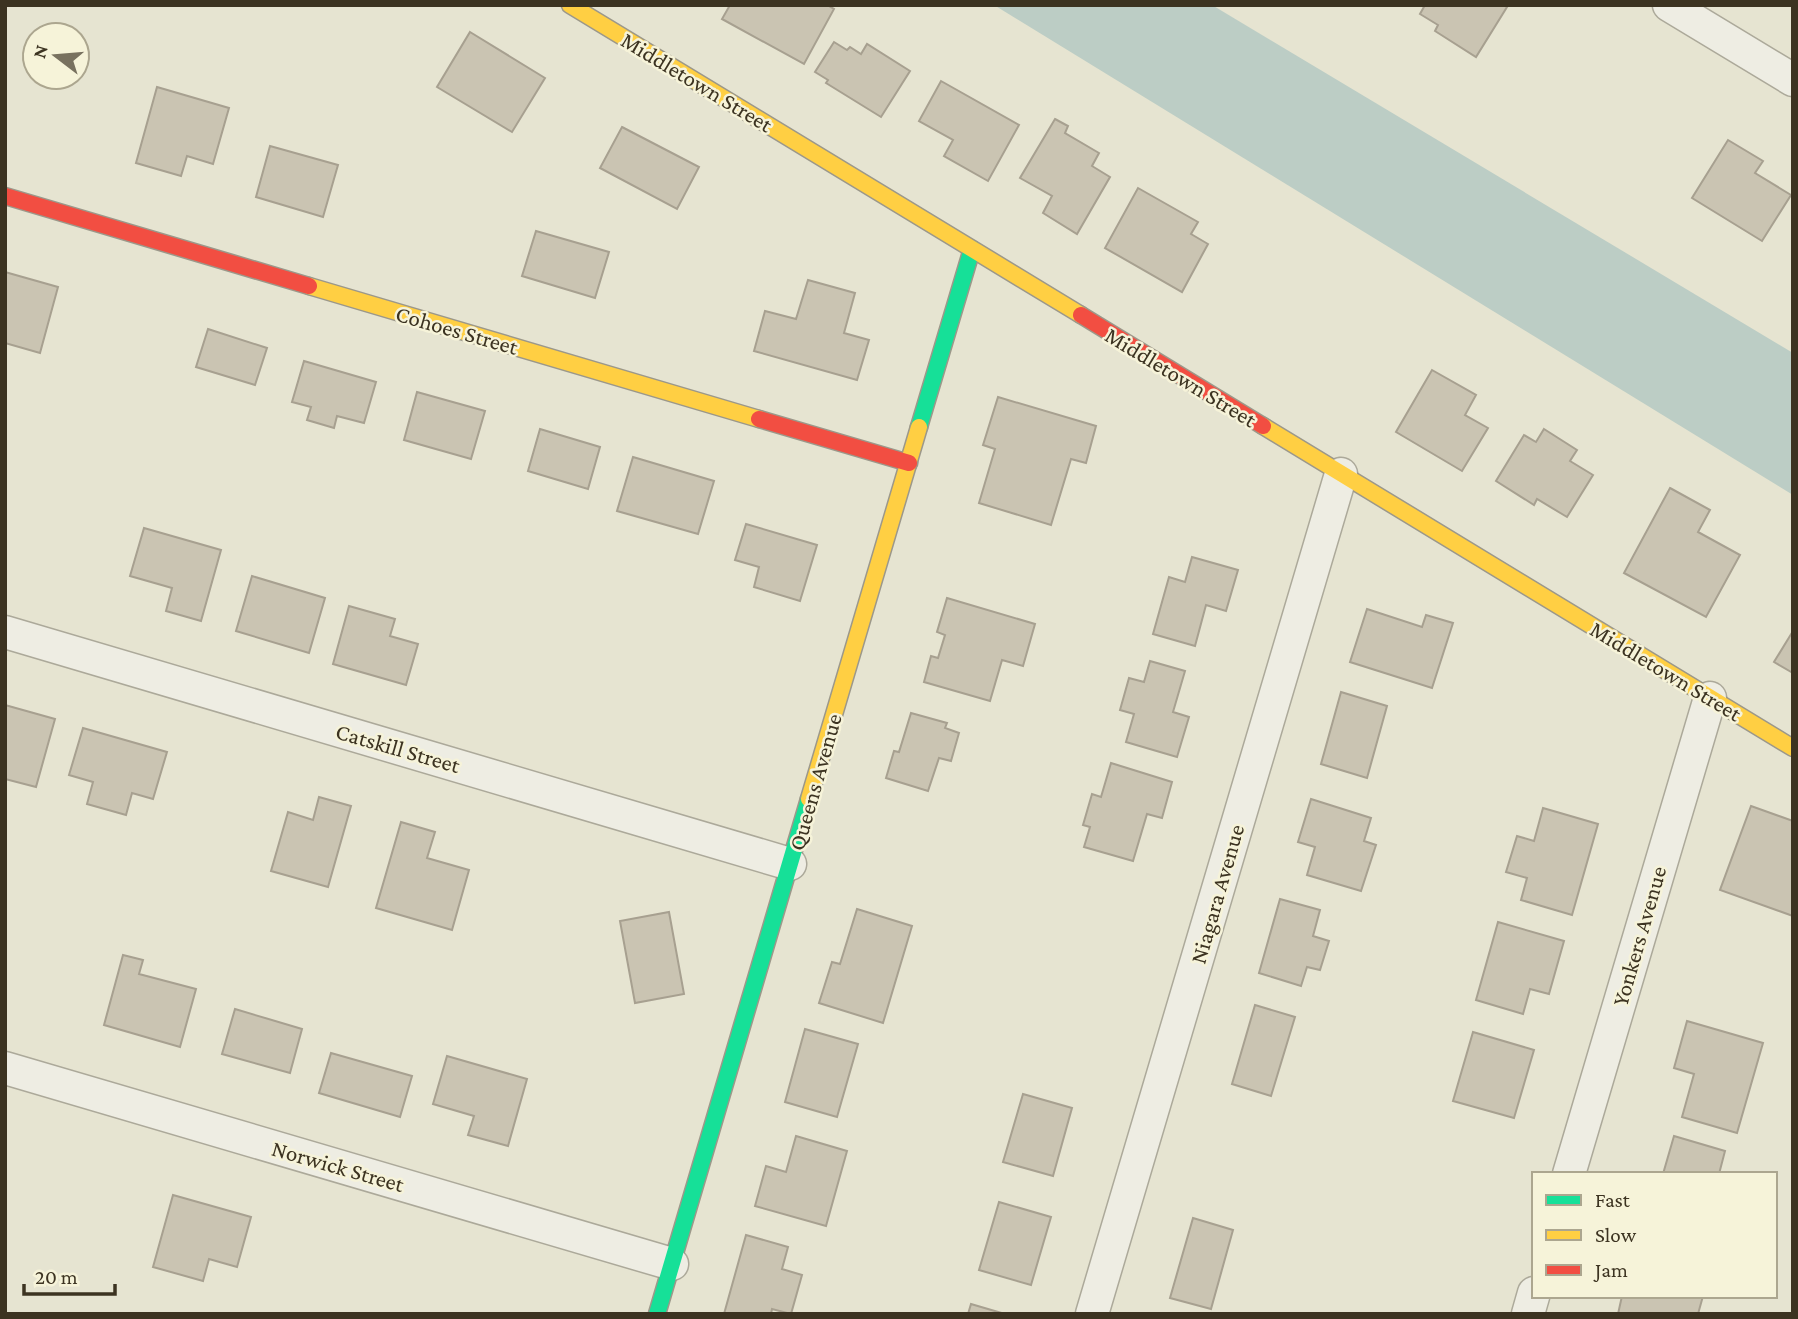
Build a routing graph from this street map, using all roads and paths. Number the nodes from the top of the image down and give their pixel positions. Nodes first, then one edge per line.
1 (570, 5) edge
2 (1669, 5) edge
3 (1793, 80) edge
4 (5, 197) edge
5 (972, 250) junction
6 (909, 463) junction
7 (1341, 474) junction
8 (5, 632) edge
9 (1710, 698) junction
10 (1793, 748) edge
11 (790, 864) junction
12 (5, 1068) edge
13 (1570, 1172) edge
14 (672, 1264) junction
15 (657, 1314) edge
16 (1092, 1314) edge

1 - 5 street, Middletown Street
2 - 3 street
4 - 6 street, Cohoes Street
5 - 6 street, Queens Avenue
5 - 7 street, Middletown Street
6 - 11 street, Queens Avenue
7 - 9 street, Middletown Street
7 - 16 street, Niagara Avenue
8 - 11 street, Catskill Street
9 - 10 street, Middletown Street
9 - 13 street, Yonkers Avenue
11 - 14 street, Queens Avenue
12 - 14 street, Norwick Street
14 - 15 street, Queens Avenue

